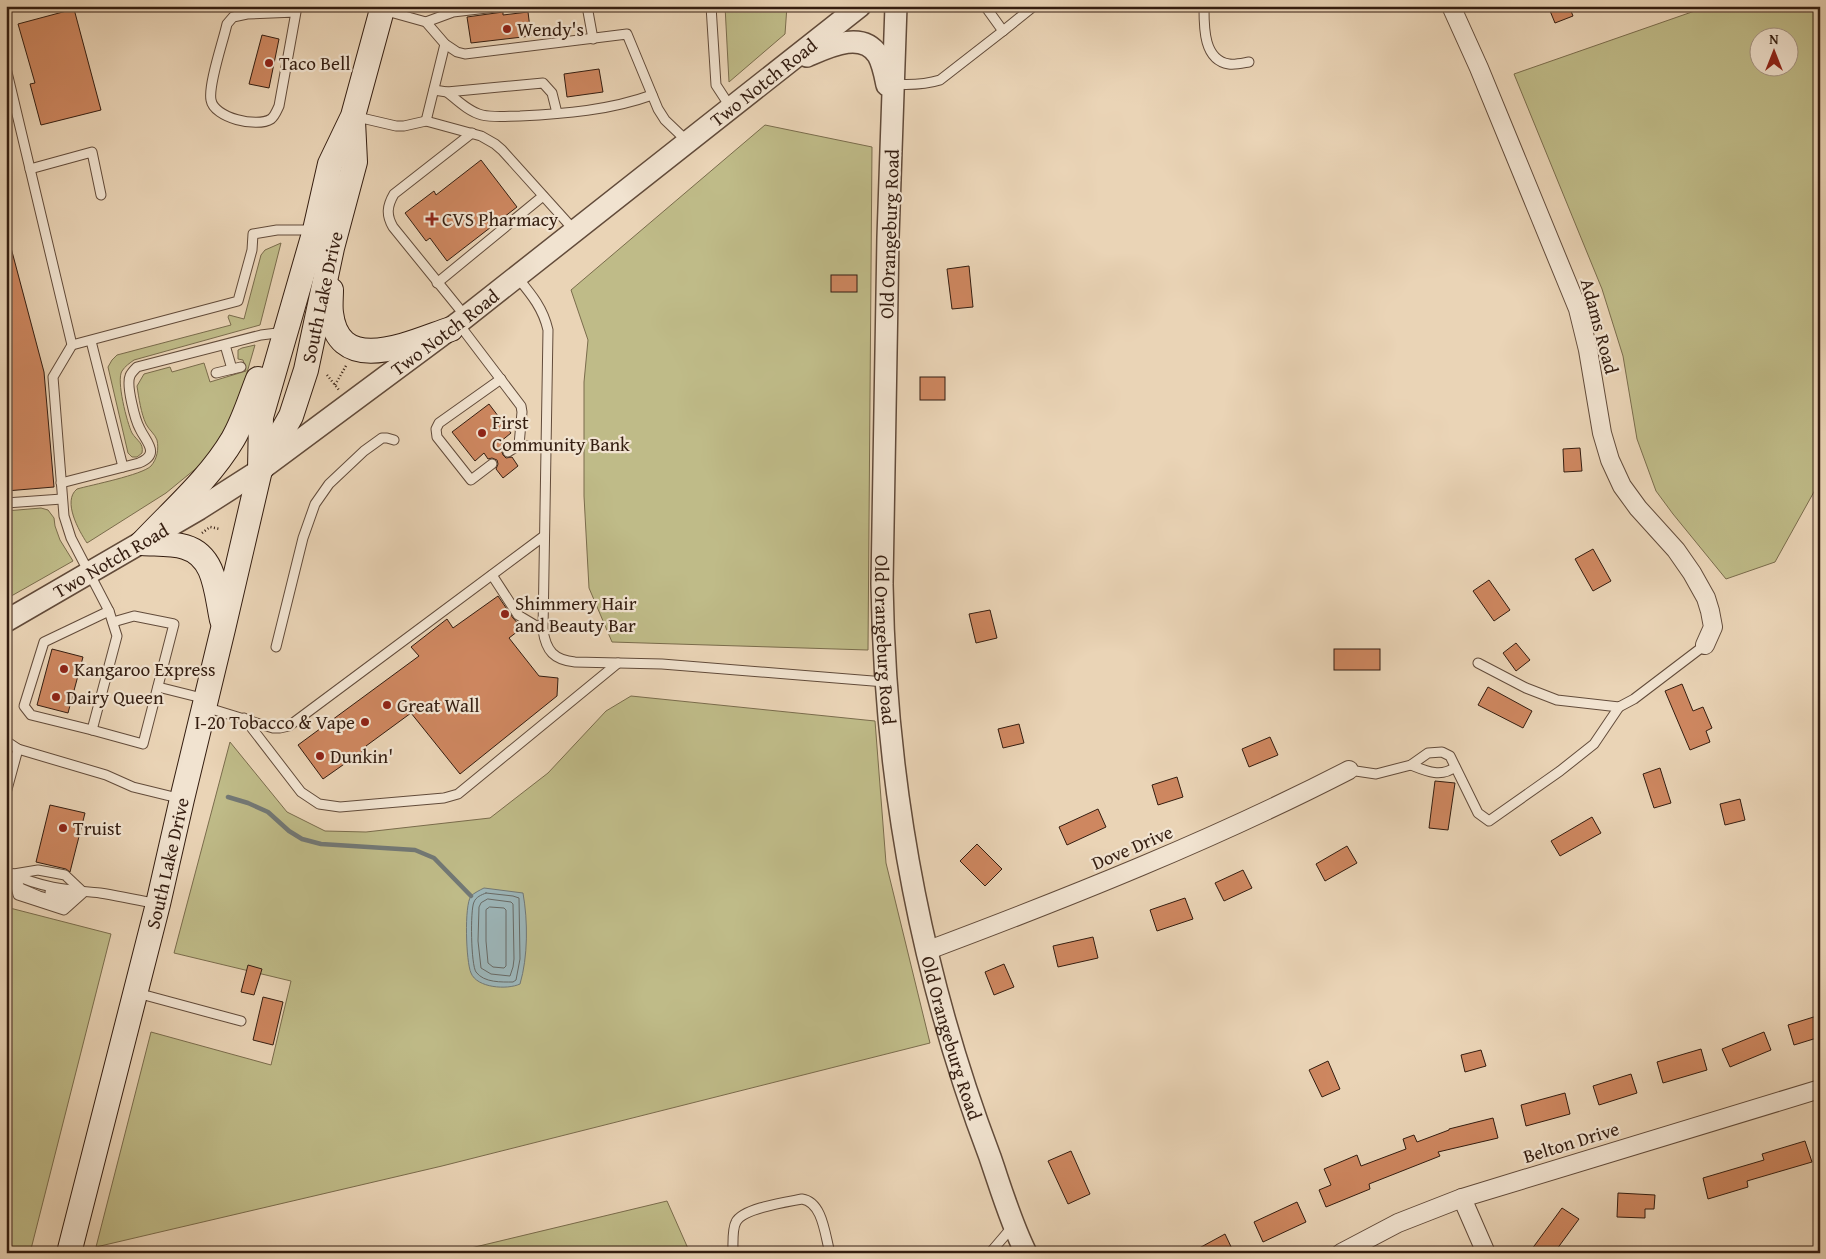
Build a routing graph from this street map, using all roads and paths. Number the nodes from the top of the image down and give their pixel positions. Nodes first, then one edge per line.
1 (504, 6) edge
2 (587, 6) edge
3 (711, 6) edge
4 (860, 6) edge
5 (896, 6) edge
6 (985, 6) edge
7 (1034, 6) edge
8 (1204, 6) edge
9 (1451, 6) edge
10 (379, 7) edge
11 (297, 9) edge
12 (426, 22) junction
13 (1004, 31) junction
14 (593, 39) junction
15 (445, 44) junction
16 (1250, 62) dead end
17 (784, 66) junction
18 (6, 68) edge
19 (893, 84) junction
20 (434, 90) junction
21 (447, 92) junction
22 (652, 95) junction
23 (892, 106) junction
24 (731, 108) junction
25 (557, 113) junction
26 (353, 116) junction
27 (426, 121) junction
28 (472, 133) junction
29 (688, 142) junction
30 (30, 169) junction
31 (101, 195) dead end
32 (543, 196) junction
33 (315, 230) junction
34 (575, 231) junction
35 (332, 248) junction
36 (517, 277) junction
37 (437, 283) junction
38 (458, 323) junction
39 (285, 332) junction
40 (91, 340) junction
41 (225, 344) junction
42 (72, 345) junction
43 (350, 358) dead end
44 (241, 367) dead end
45 (232, 369) junction
46 (216, 373) dead end
47 (327, 375) dead end
48 (500, 379) junction
49 (335, 385) junction
50 (343, 394) dead end
51 (394, 440) dead end
52 (519, 445) junction
53 (546, 448) junction
54 (508, 452) dead end
55 (492, 464) dead end
56 (123, 467) junction
57 (260, 470) junction
58 (61, 483) junction
59 (62, 499) junction
60 (6, 502) edge
61 (220, 529) dead end
62 (544, 536) junction
63 (197, 537) dead end
64 (142, 543) junction
65 (91, 574) junction
66 (492, 575) junction
67 (109, 611) junction
68 (6, 622) edge
69 (113, 622) junction
70 (223, 629) junction
71 (543, 630) junction
72 (1705, 645) joint
73 (276, 647) dead end
74 (618, 663) junction
75 (1478, 663) dead end
76 (886, 682) junction
77 (158, 687) junction
78 (206, 703) junction
79 (1618, 707) junction
80 (244, 718) junction
81 (92, 730) junction
82 (6, 741) edge
83 (18, 749) junction
84 (1411, 765) junction
85 (1455, 766) junction
86 (1350, 770) joint
87 (6, 793) edge
88 (182, 799) junction
89 (10, 871) edge
90 (83, 892) junction
91 (158, 904) junction
92 (926, 951) junction
93 (136, 992) junction
94 (241, 1021) dead end
95 (1820, 1089) edge
96 (1462, 1198) junction
97 (1015, 1224) junction
98 (68, 1253) edge
99 (733, 1253) edge
100 (830, 1253) edge
101 (990, 1253) edge
102 (1026, 1253) edge
103 (1340, 1253) edge
104 (1486, 1253) edge

1 - 12 lane
2 - 14 lane
3 - 24 lane
4 - 17 street, Two Notch Road
5 - 19 street, Old Orangeburg Road
6 - 13 lane
7 - 13 lane
8 - 16 lane
9 - 72 street, Adams Road
10 - 12 lane
10 - 26 main road, South Lake Drive
11 - 11 lane
12 - 15 lane
13 - 19 lane
14 - 15 lane
14 - 22 lane
15 - 20 lane
17 - 23 street
17 - 24 street, Two Notch Road
18 - 30 lane
19 - 23 street, Old Orangeburg Road
20 - 21 lane
20 - 27 lane
21 - 25 lane
21 - 25 lane
22 - 25 lane
22 - 29 lane
23 - 76 street, Old Orangeburg Road
24 - 29 street, Two Notch Road
26 - 27 lane
26 - 33 main road, South Lake Drive
26 - 35 main road, South Lake Drive
27 - 28 lane
28 - 32 lane
28 - 37 lane
29 - 34 street, Two Notch Road
30 - 31 lane
30 - 42 lane
32 - 34 lane
32 - 37 lane
33 - 39 main road, South Lake Drive
33 - 40 lane
34 - 36 street, Two Notch Road
35 - 38 main road
35 - 57 main road, South Lake Drive
36 - 38 street, Two Notch Road
36 - 53 lane
37 - 38 lane
38 - 48 lane
38 - 57 street, Two Notch Road
39 - 41 lane
39 - 57 main road, South Lake Drive
39 - 64 main road
40 - 42 lane
40 - 56 lane
41 - 45 lane
41 - 56 lane
42 - 58 lane
43 - 49 path
44 - 45 lane
45 - 46 lane
47 - 49 path
48 - 52 lane
48 - 55 lane
49 - 50 path
51 - 73 lane
52 - 53 lane
52 - 54 lane
53 - 62 lane
56 - 58 lane
57 - 64 street, Two Notch Road
57 - 70 main road, South Lake Drive
58 - 59 lane
59 - 60 lane
59 - 65 lane
61 - 63 path
62 - 66 lane
62 - 71 lane
64 - 65 street, Two Notch Road
64 - 70 main road
65 - 67 lane
65 - 68 street, Two Notch Road
66 - 71 lane
66 - 80 lane
67 - 69 lane
67 - 81 lane
69 - 77 lane
69 - 81 lane
70 - 78 main road, South Lake Drive
71 - 74 lane
72 - 79 lane
74 - 76 lane
74 - 80 lane
75 - 79 lane
76 - 92 street, Old Orangeburg Road
77 - 78 lane
77 - 81 lane
78 - 80 lane
78 - 88 main road, South Lake Drive
79 - 85 lane
82 - 83 lane
83 - 87 lane
83 - 88 lane
84 - 85 lane
84 - 85 lane
84 - 86 lane
86 - 92 street, Dove Drive
88 - 91 main road, South Lake Drive
89 - 90 lane
89 - 90 lane
89 - 90 lane
90 - 91 lane
91 - 93 main road, South Lake Drive
92 - 97 street, Old Orangeburg Road
93 - 94 lane
93 - 98 main road, South Lake Drive
95 - 96 street, Belton Drive
96 - 103 street, Belton Drive
96 - 104 street
97 - 101 lane
97 - 102 street, Old Orangeburg Road
99 - 100 lane

